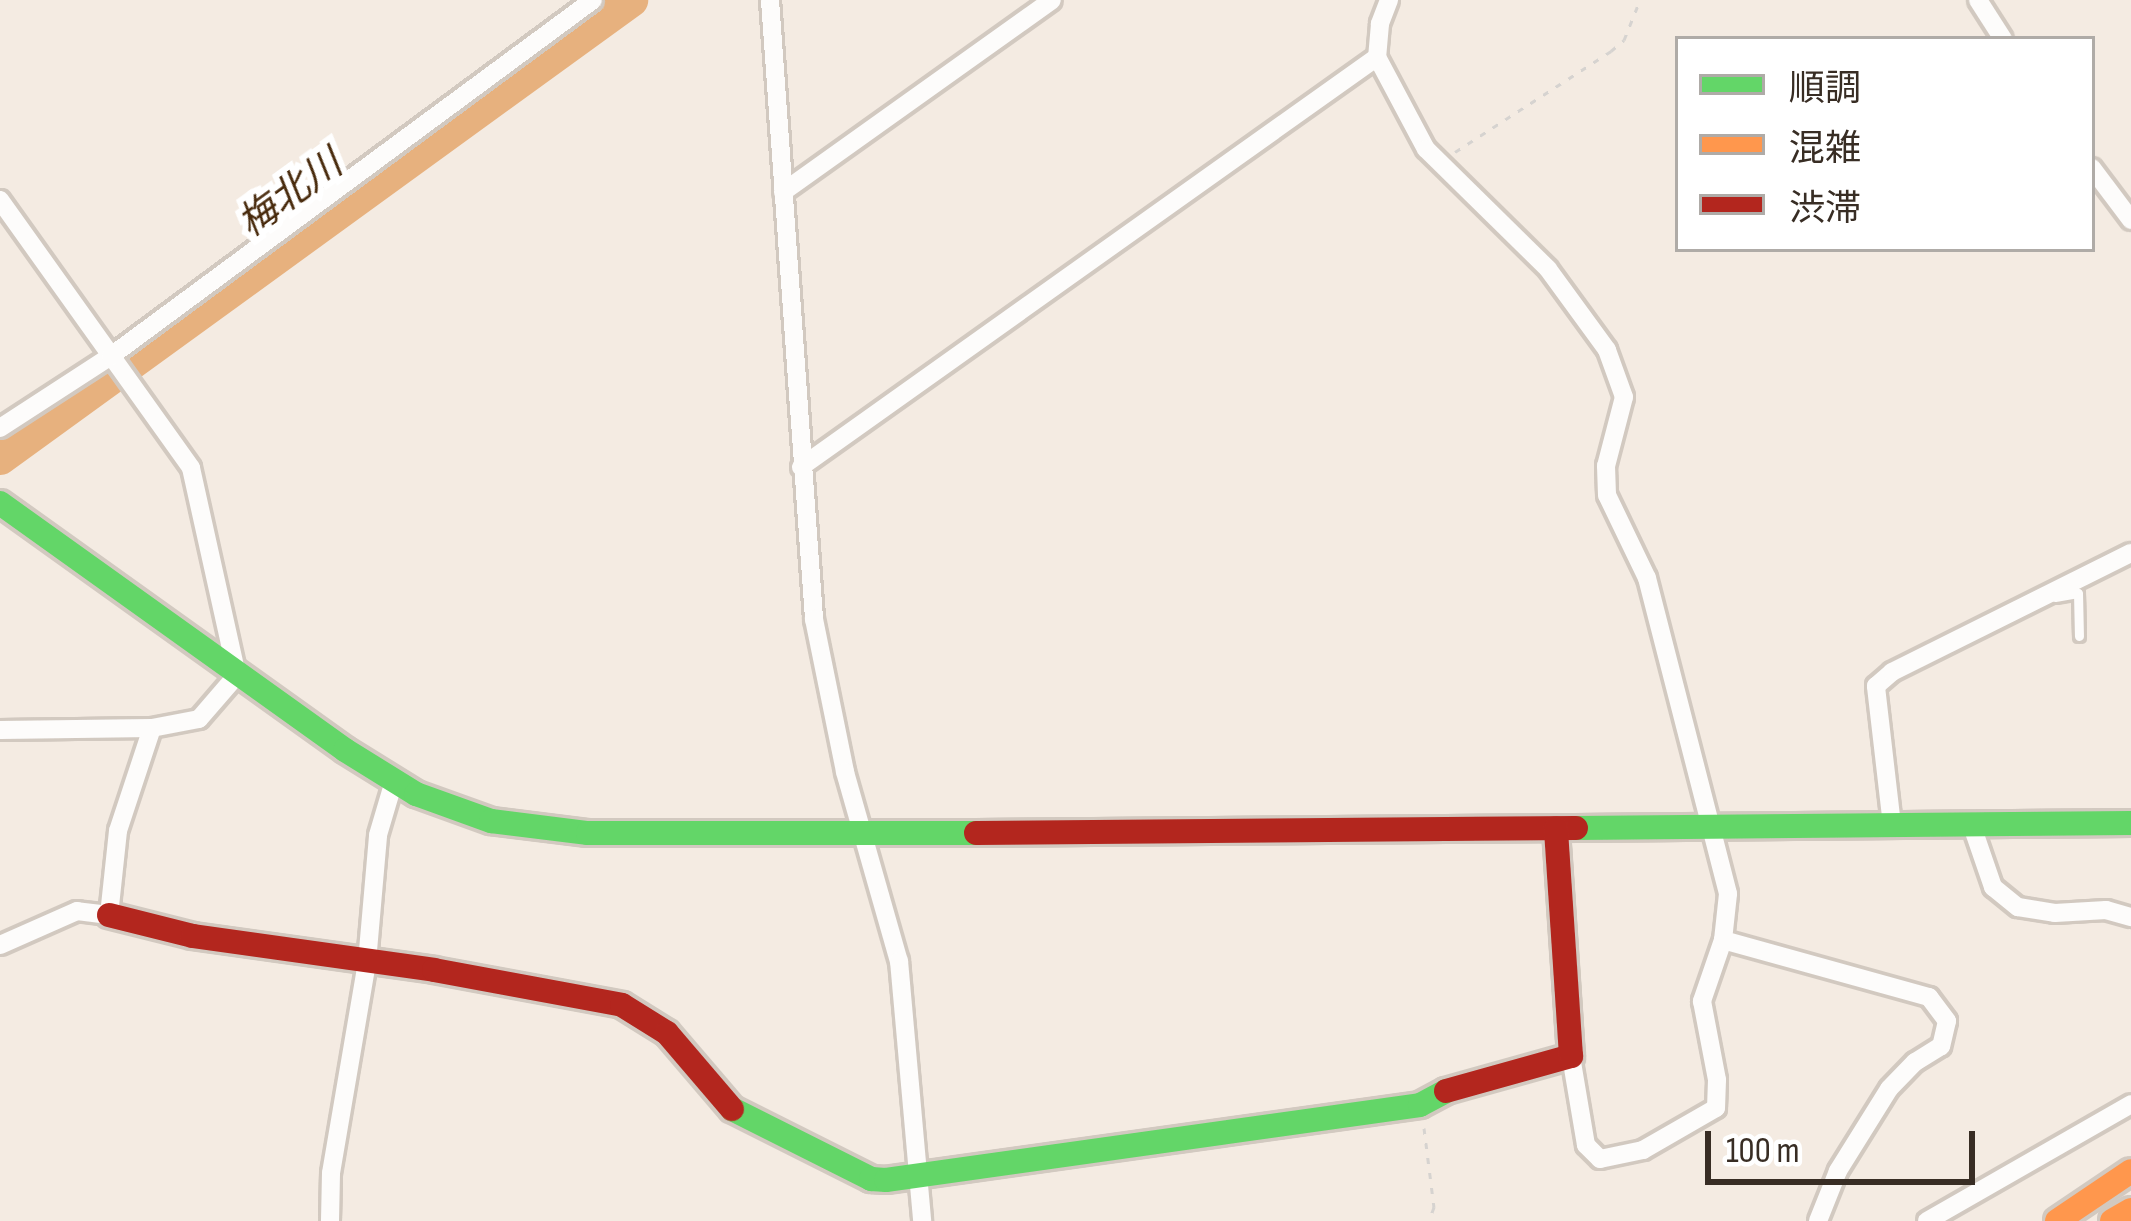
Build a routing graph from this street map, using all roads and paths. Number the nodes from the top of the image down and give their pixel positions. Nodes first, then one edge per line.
1 (593, 0) edge
2 (770, 0) edge
3 (1052, 0) edge
4 (1389, 0) edge
5 (1640, 0) edge
6 (1978, 0) edge
7 (2001, 36) edge
8 (1377, 58) junction
9 (1439, 163) junction
10 (2095, 172) edge
11 (783, 192) junction
12 (0, 200) edge
13 (2131, 220) edge
14 (110, 356) junction
15 (0, 428) edge
16 (801, 467) junction
17 (0, 503) edge
18 (2131, 553) edge
19 (2043, 600) junction
20 (2079, 636) dead end
21 (237, 675) junction
22 (152, 728) junction
23 (0, 730) edge
24 (394, 781) junction
25 (1971, 823) junction
26 (2131, 823) edge
27 (1892, 825) junction
28 (1714, 827) junction
29 (1556, 828) junction
30 (864, 834) junction
31 (109, 915) junction
32 (2131, 917) edge
33 (1724, 940) junction
34 (0, 945) edge
35 (367, 962) junction
36 (1571, 1056) junction
37 (2131, 1104) edge
38 (1420, 1105) junction
39 (2131, 1171) edge
40 (919, 1174) junction
41 (2131, 1190) edge
42 (2131, 1210) edge
43 (330, 1221) edge
44 (922, 1221) edge
45 (1429, 1221) edge
46 (1818, 1221) edge
47 (1927, 1221) edge
48 (2057, 1221) edge
49 (2077, 1221) edge
50 (2112, 1221) edge

1 - 14 street
2 - 11 street
3 - 11 street
4 - 8 street
5 - 9 path
6 - 7 street
8 - 9 street
8 - 16 street
9 - 28 street
10 - 13 street
11 - 16 street
12 - 14 street
14 - 15 street
14 - 21 street
16 - 30 street
17 - 21 main road
18 - 19 street
19 - 20 lane
19 - 27 street
21 - 22 street
21 - 24 main road
22 - 23 street
22 - 31 street
24 - 30 main road
24 - 35 street
25 - 26 main road
25 - 27 main road
25 - 32 street
27 - 28 main road
28 - 29 main road
28 - 33 street
29 - 30 main road
29 - 36 main road
30 - 40 street
31 - 34 street
31 - 35 main road
33 - 36 street
33 - 46 street
35 - 40 main road
35 - 43 street
36 - 38 main road
37 - 47 street
38 - 40 main road
38 - 45 path
39 - 48 main road
40 - 44 street
41 - 49 main road
42 - 50 main road

